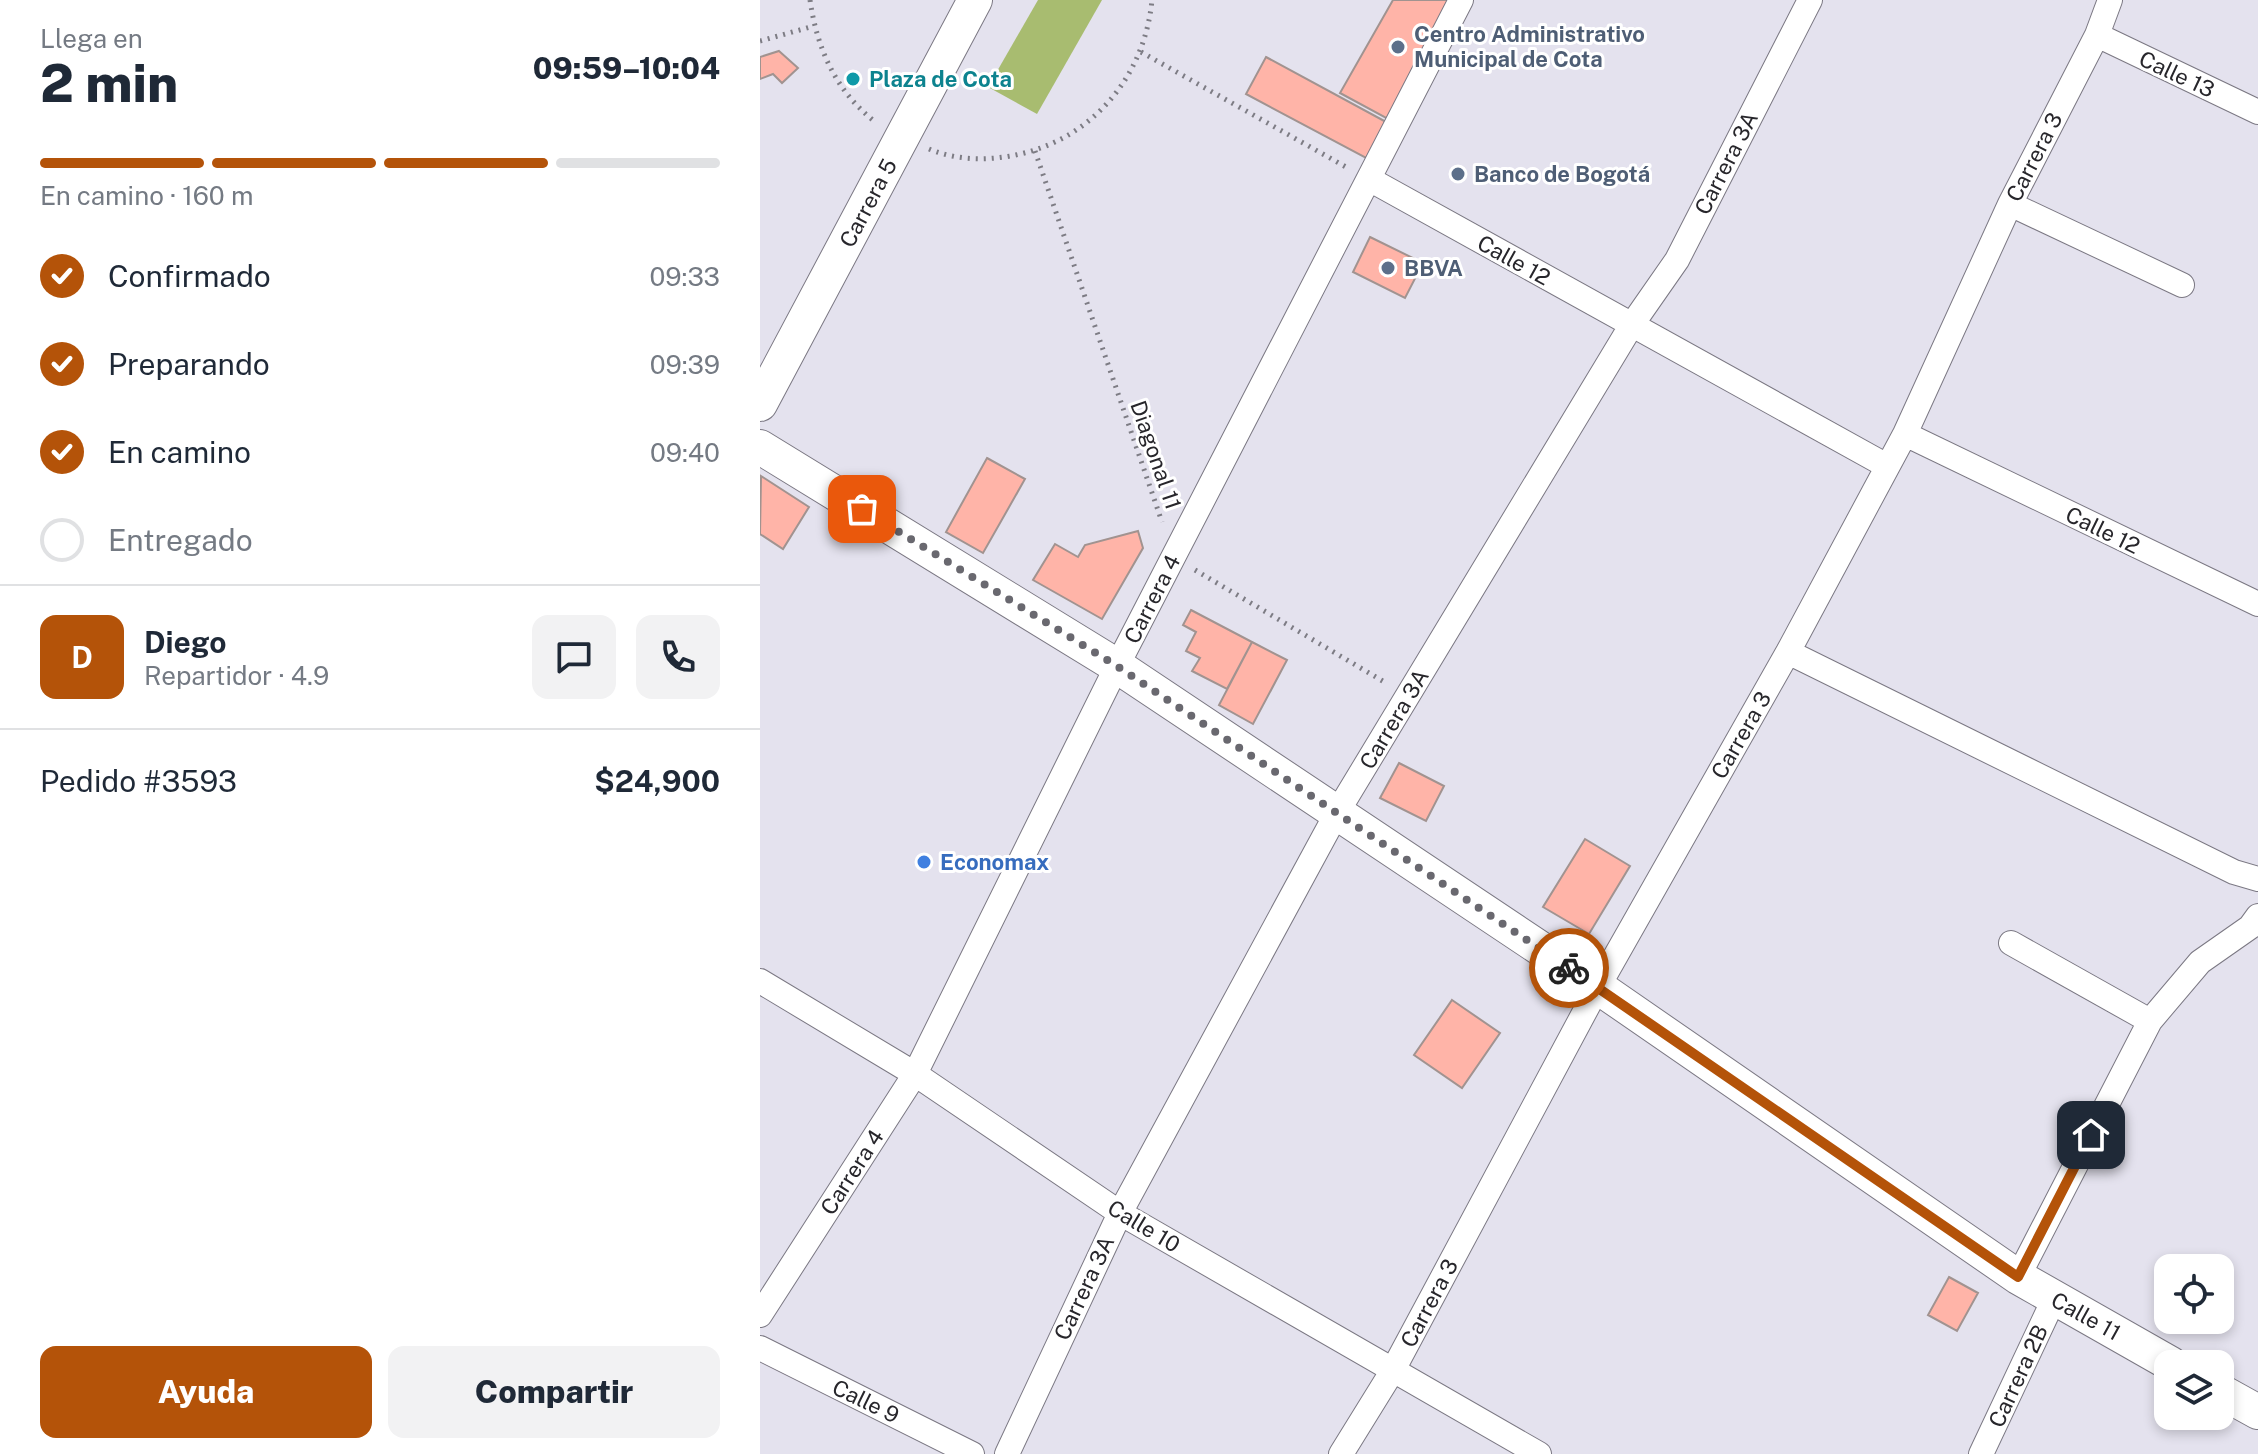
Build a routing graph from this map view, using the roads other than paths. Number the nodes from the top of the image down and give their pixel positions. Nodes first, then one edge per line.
1 (975, 0) edge
2 (1461, 0) edge
3 (1810, 0) edge
4 (2110, 0) edge
5 (2097, 35) junction
6 (2258, 112) edge
7 (1369, 179) junction
8 (2010, 204) junction
9 (2182, 285) dead end
10 (1631, 326) junction
11 (760, 404) edge
12 (1905, 434) junction
13 (760, 447) edge
14 (1887, 466) junction
15 (2258, 604) edge
16 (1788, 652) junction
17 (1117, 666) junction
18 (1338, 811) junction
19 (2258, 879) edge
20 (2258, 916) edge
21 (2011, 943) dead end
22 (760, 981) edge
23 (1598, 987) junction
24 (2150, 1021) junction
25 (915, 1074) junction
26 (1120, 1213) junction
27 (2018, 1277) junction
28 (2054, 1299) junction
29 (760, 1315) edge
30 (760, 1348) edge
31 (2154, 1355) edge
32 (1393, 1370) junction
33 (2234, 1399) edge
34 (2258, 1412) edge
35 (972, 1454) edge
36 (1007, 1454) edge
37 (1341, 1454) edge
38 (1539, 1454) edge
39 (1981, 1454) edge

1 - 11 main road, Carrera 5
2 - 7 street, Carrera 4
3 - 10 street, Carrera 3A
4 - 5 street, Carrera 3
5 - 6 street, Calle 13
5 - 8 street, Carrera 3
7 - 10 street, Calle 12
7 - 17 street, Carrera 4
8 - 9 street
8 - 12 street, Carrera 3
10 - 14 street, Calle 12
10 - 18 street, Carrera 3A
12 - 14 street, Carrera 3
12 - 15 street, Calle 12
13 - 17 main road, Calle 11
14 - 16 street, Carrera 3
16 - 19 street
16 - 23 street, Carrera 3
17 - 18 main road, Calle 11
17 - 25 street, Carrera 4
18 - 23 main road, Calle 11
18 - 26 street, Carrera 3A
20 - 24 street
21 - 24 street
22 - 25 street, Calle 10
23 - 27 main road, Calle 11
23 - 32 street, Carrera 3
24 - 27 street
25 - 26 street, Calle 10
25 - 29 street, Carrera 4
26 - 32 street, Calle 10
26 - 36 street, Carrera 3A
27 - 28 main road, Calle 11
28 - 31 main road, Calle 11
28 - 39 street, Carrera 2B
30 - 35 street, Calle 9
32 - 37 street, Carrera 3
32 - 38 street, Calle 10
33 - 34 main road

